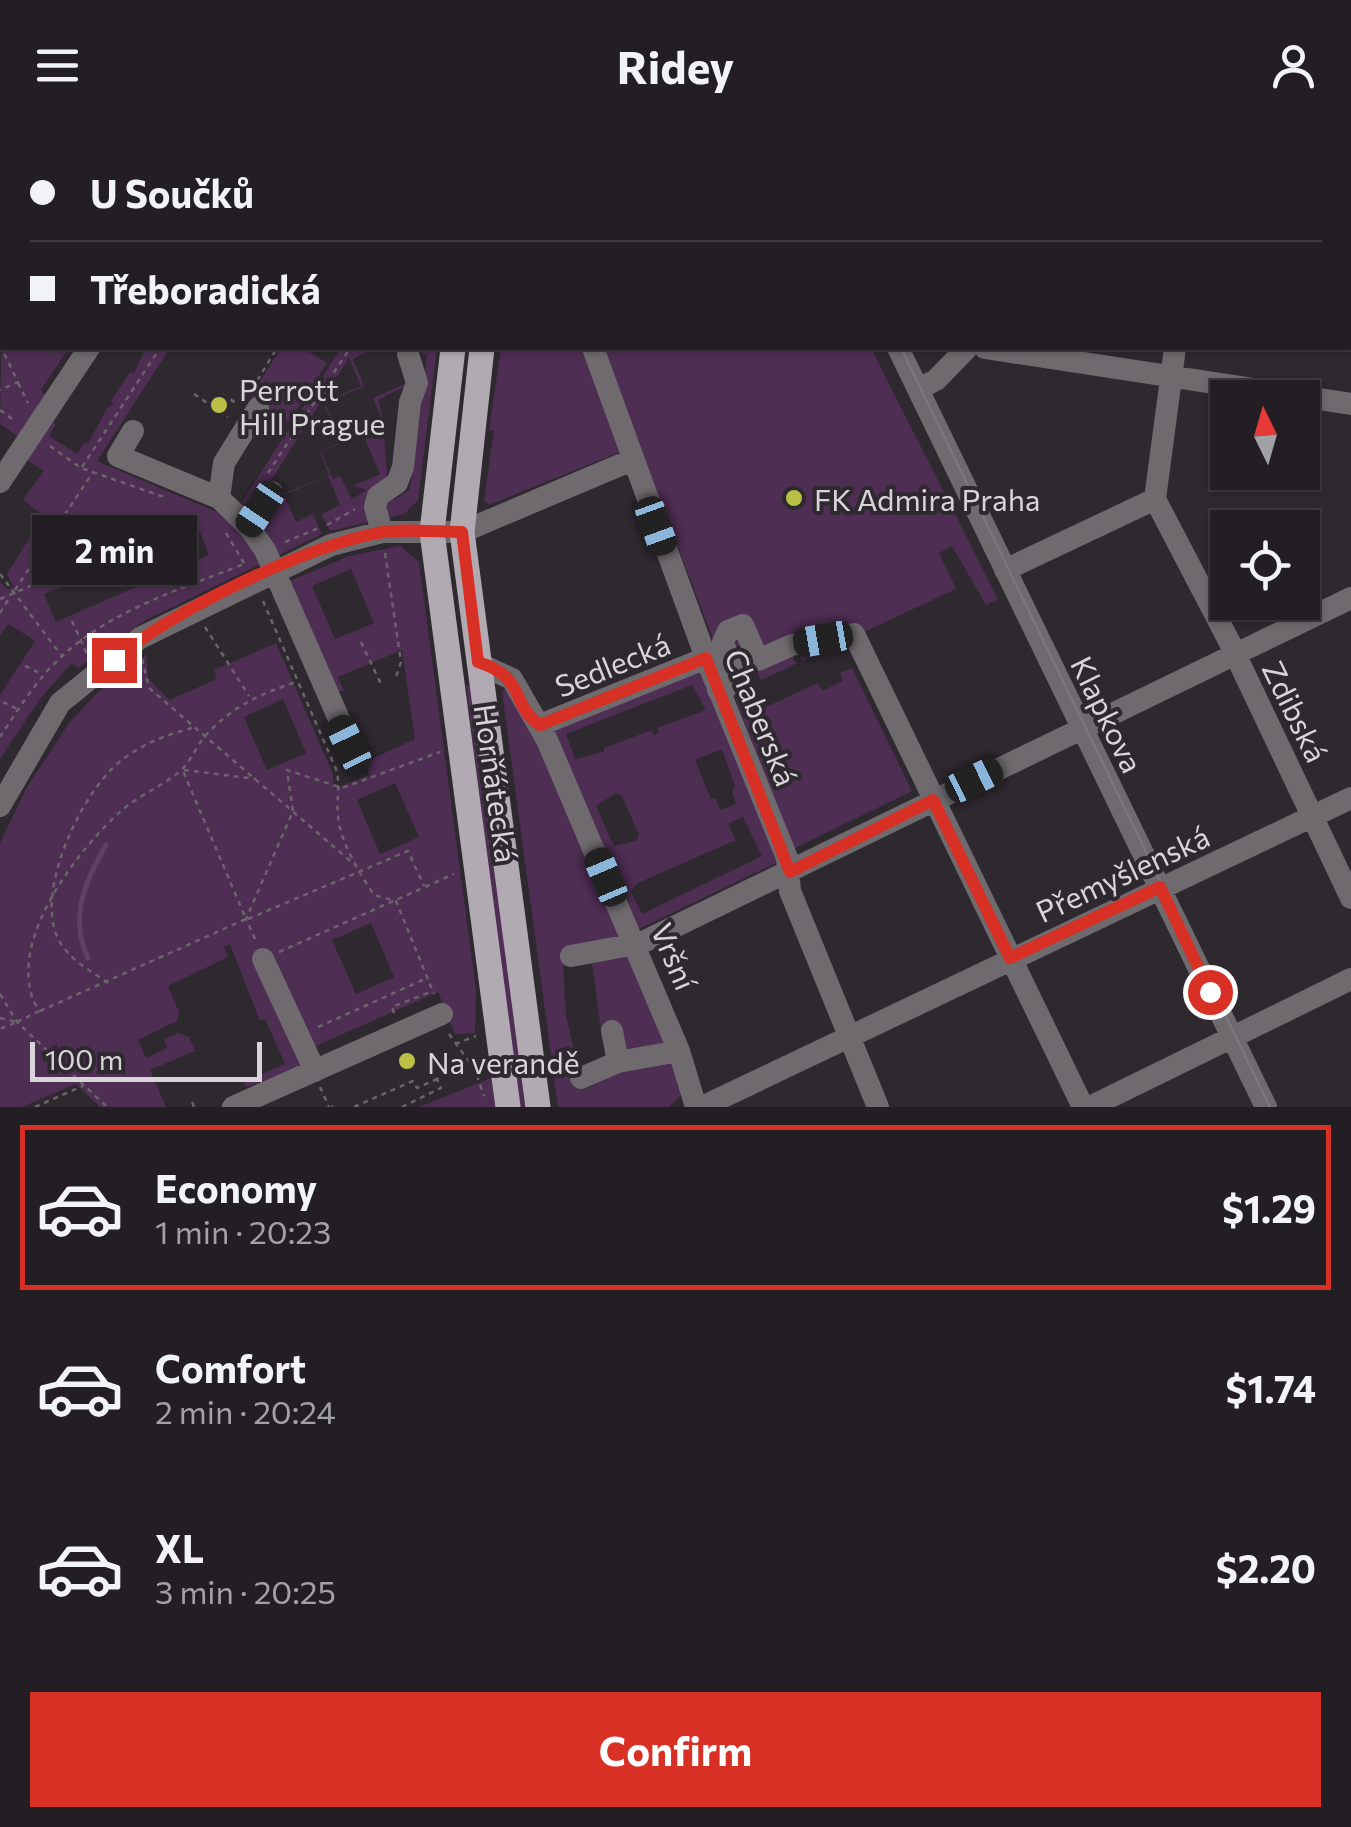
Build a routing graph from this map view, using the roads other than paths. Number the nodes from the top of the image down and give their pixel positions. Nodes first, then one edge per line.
1 (88, 350) edge
2 (453, 350) edge
3 (482, 350) edge
4 (594, 350) edge
5 (899, 350) edge
6 (965, 350) edge
7 (998, 350) edge
8 (1175, 350) edge
9 (408, 354) dead end
10 (1171, 377) junction
11 (918, 389) junction
12 (250, 402) road end
13 (1351, 404) edge
14 (133, 432) dead end
15 (632, 460) junction
16 (0, 482) edge
17 (269, 484) road end
18 (1155, 499) junction
19 (225, 515) junction
20 (382, 532) junction
21 (432, 532) junction
22 (462, 532) junction
23 (258, 563) junction
24 (1006, 570) junction
25 (1351, 598) edge
26 (1234, 652) junction
27 (706, 658) junction
28 (478, 662) junction
29 (449, 666) junction
30 (718, 690) junction
31 (540, 725) junction
32 (1082, 728) junction
33 (356, 758) dead end
34 (1351, 798) edge
35 (933, 800) junction
36 (0, 806) edge
37 (1313, 817) junction
38 (790, 872) junction
39 (1160, 887) junction
40 (1351, 898) edge
41 (635, 946) junction
42 (261, 954) road end
43 (571, 956) dead end
44 (1010, 958) junction
45 (1351, 978) edge
46 (442, 1014) road end
47 (612, 1032) dead end
48 (1232, 1037) junction
49 (850, 1040) junction
50 (679, 1051) junction
51 (618, 1062) junction
52 (582, 1078) dead end
53 (318, 1080) junction
54 (233, 1107) edge
55 (508, 1107) edge
56 (538, 1107) edge
57 (700, 1107) edge
58 (878, 1107) edge
59 (1087, 1107) edge
60 (1266, 1107) edge

1 - 16 street
2 - 21 main road, Horňátecká
3 - 22 main road, Horňátecká
4 - 15 street, Chaberská
5 - 11 street, Klapkova
6 - 11 street
7 - 10 street
8 - 10 street
9 - 20 street
10 - 13 street
10 - 18 street
11 - 24 street, Klapkova
12 - 19 street
14 - 19 street
15 - 22 street
15 - 27 street, Chaberská
17 - 19 street
18 - 24 street
18 - 26 street, Zdibská
19 - 23 street
20 - 21 street
20 - 23 street
21 - 22 street
21 - 29 main road, Horňátecká
22 - 28 main road, Horňátecká
23 - 33 street
23 - 36 street
24 - 32 street, Klapkova
25 - 26 street
26 - 32 street
26 - 37 street, Zdibská
27 - 30 street, Chaberská
27 - 31 street, Sedlecká
28 - 29 main road
28 - 31 street, Vršní
28 - 56 main road, Horňátecká
29 - 55 main road, Horňátecká
30 - 35 street
30 - 38 street, Chaberská
31 - 41 street, Vršní
32 - 35 street
32 - 39 street, Klapkova
34 - 37 street, Přemyšlenská
35 - 38 street
35 - 44 street
37 - 39 street, Přemyšlenská
37 - 40 street, Zdibská
38 - 41 street
38 - 49 street, Chaberská
39 - 44 street, Přemyšlenská
39 - 48 street, Klapkova
41 - 43 street
41 - 50 street, Vršní
42 - 53 street
44 - 49 street, Přemyšlenská
44 - 59 street
45 - 48 street
46 - 53 street
47 - 51 street
48 - 59 street
48 - 60 street, Klapkova
49 - 57 street, Přemyšlenská
49 - 58 street, Chaberská
50 - 51 street
50 - 57 street, Vršní
51 - 52 street
53 - 54 street

